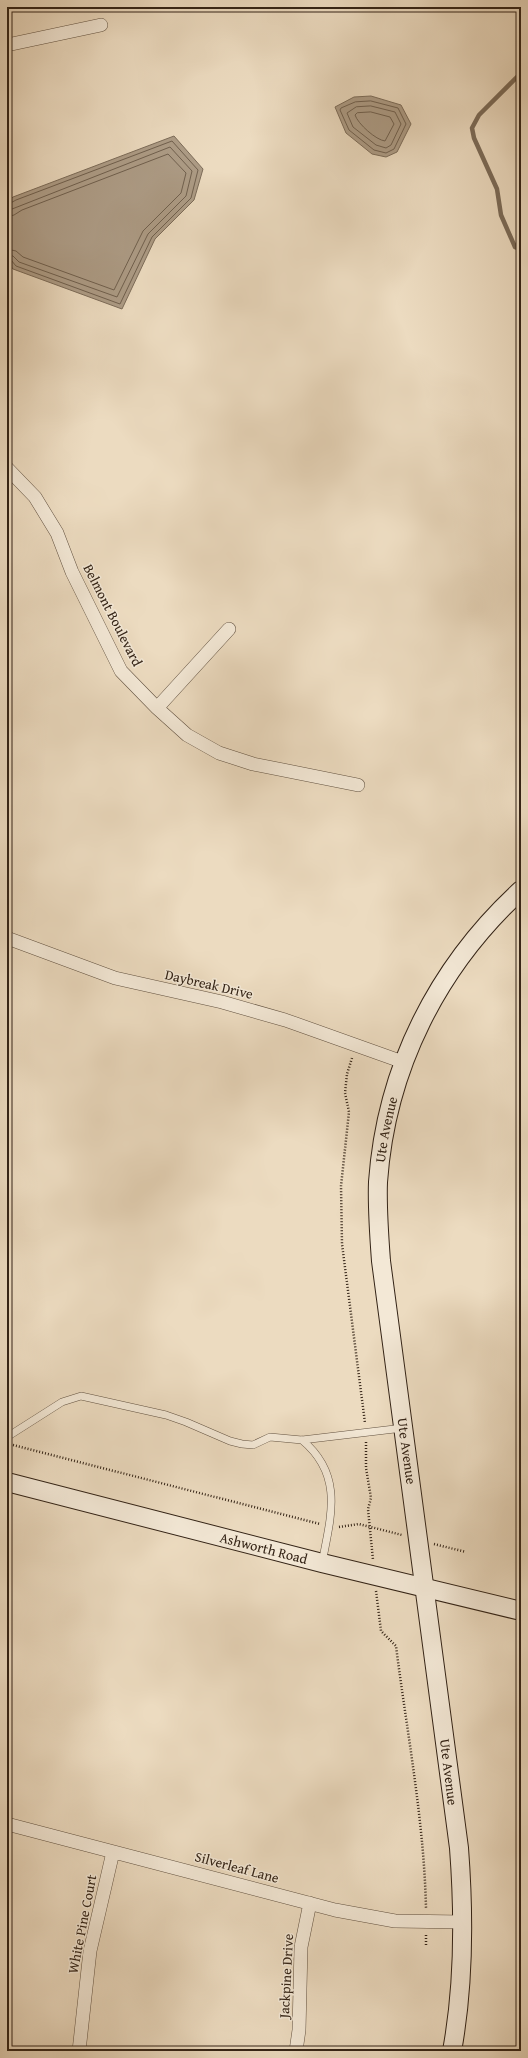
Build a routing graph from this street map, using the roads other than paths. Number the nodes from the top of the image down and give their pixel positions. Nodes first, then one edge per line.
1 (101, 25) dead end
2 (7, 45) edge
3 (7, 468) edge
4 (229, 629) dead end
5 (157, 708) junction
6 (358, 785) dead end
7 (521, 890) edge
8 (7, 938) edge
9 (403, 1062) junction
10 (404, 1428) junction
11 (7, 1437) edge
12 (302, 1440) junction
13 (7, 1482) edge
14 (322, 1563) junction
15 (425, 1586) junction
16 (521, 1611) edge
17 (7, 1824) edge
18 (113, 1852) junction
19 (310, 1903) junction
20 (462, 1922) junction
21 (79, 2051) edge
22 (296, 2051) edge
23 (452, 2051) edge

1 - 2 street
3 - 5 street, Belmont Boulevard
4 - 5 street
5 - 6 street, Belmont Boulevard
7 - 9 main road, Ute Avenue
8 - 9 street, Daybreak Drive
9 - 10 main road, Ute Avenue
10 - 12 lane
10 - 15 main road, Ute Avenue
11 - 12 lane
12 - 14 lane
13 - 14 main road, Ashworth Road
14 - 15 main road, Ashworth Road
15 - 16 main road, Ashworth Road
15 - 20 main road, Ute Avenue
17 - 18 street, Silverleaf Lane
18 - 19 street, Silverleaf Lane
18 - 21 street, White Pine Court
19 - 20 street, Silverleaf Lane
19 - 22 street, Jackpine Drive
20 - 23 main road, Ute Avenue

